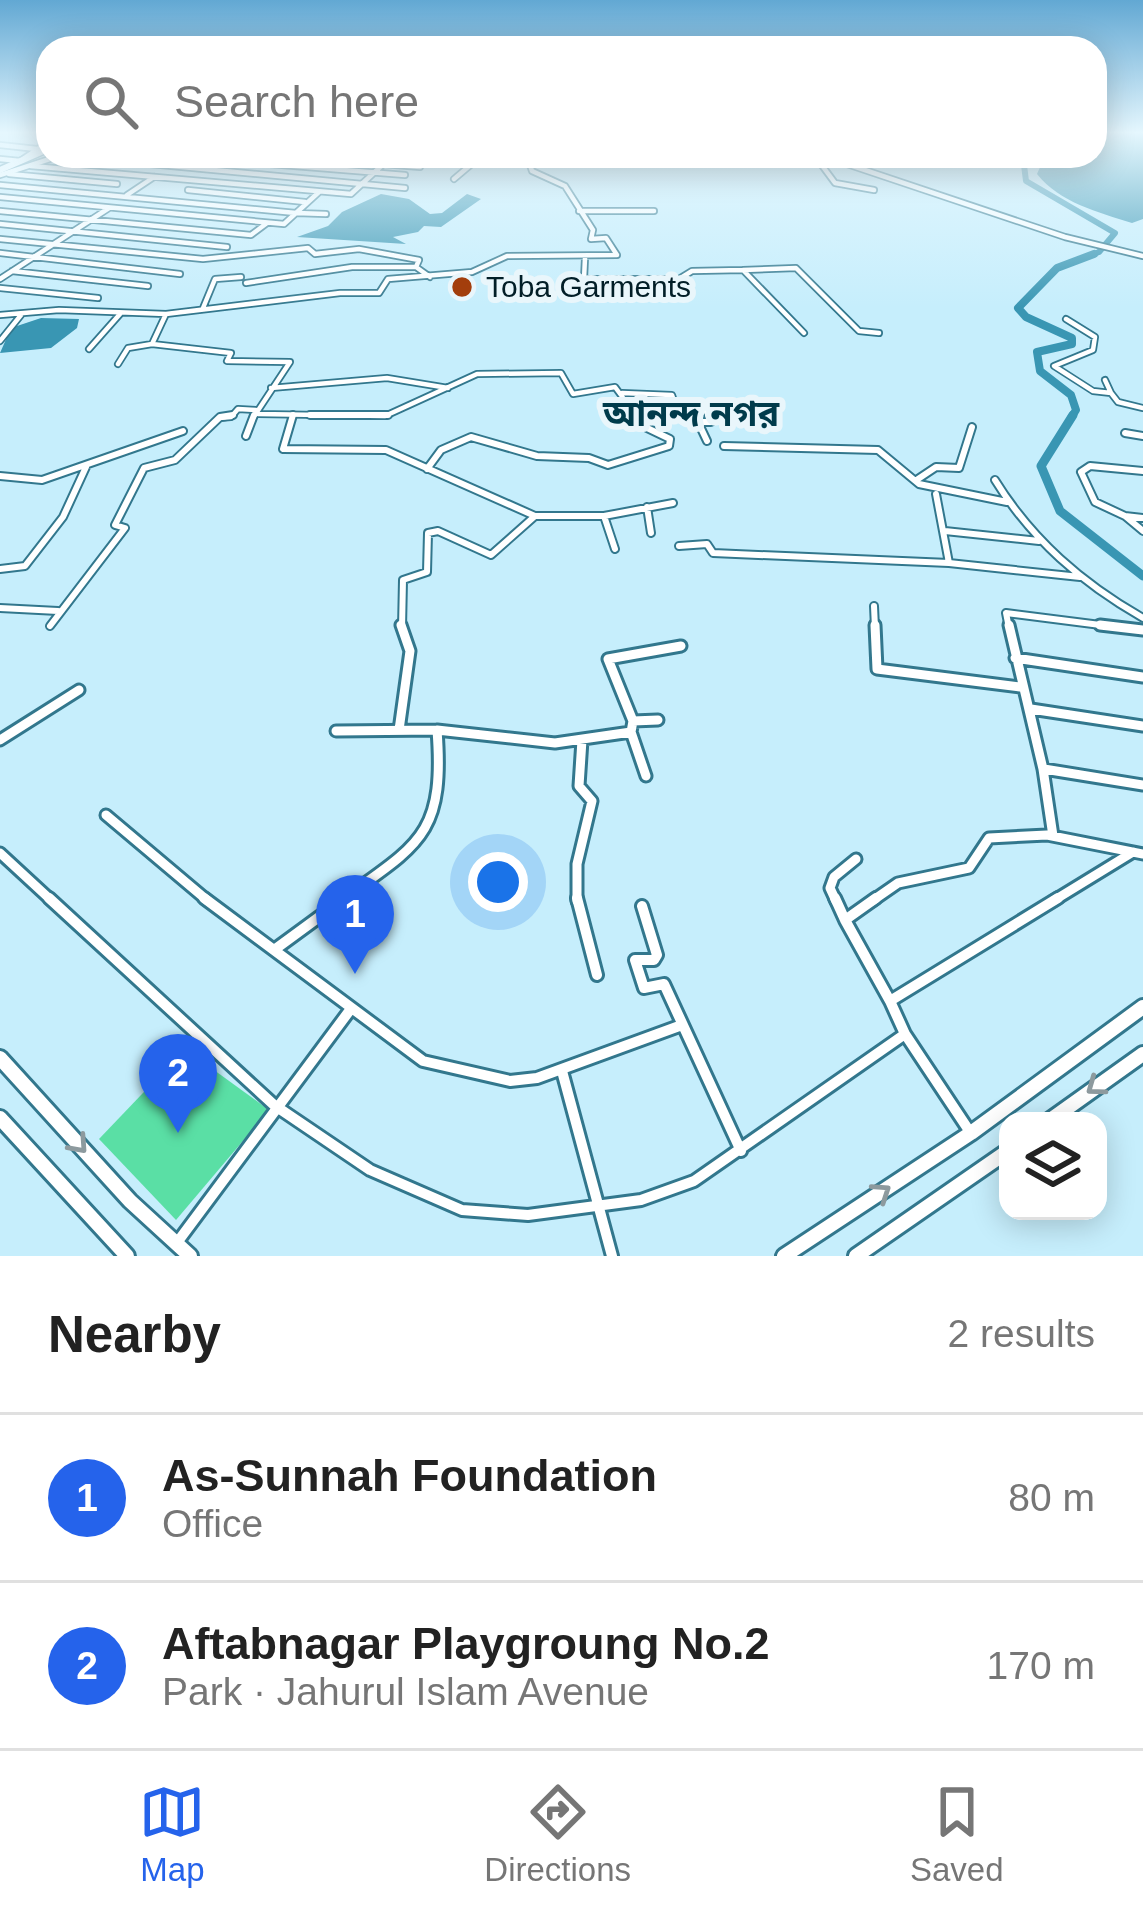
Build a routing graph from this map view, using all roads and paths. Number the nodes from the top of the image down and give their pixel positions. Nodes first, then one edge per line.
1 (52, 191) edge
2 (107, 191) edge
3 (135, 191) edge
4 (187, 191) edge
5 (195, 191) edge
6 (259, 191) edge
7 (316, 191) edge
8 (320, 191) junction
9 (355, 191) edge
10 (568, 191) edge
11 (930, 191) edge
12 (101, 195) junction
13 (252, 196) junction
14 (0, 197) edge
15 (125, 197) junction
16 (172, 201) junction
17 (308, 202) junction
18 (109, 208) junction
19 (0, 211) edge
20 (577, 211) junction
21 (654, 211) dead end
22 (296, 213) junction
23 (326, 214) dead end
24 (91, 219) junction
25 (267, 223) junction
26 (0, 224) edge
27 (73, 231) junction
28 (0, 238) edge
29 (53, 244) junction
30 (226, 247) dead end
31 (0, 254) edge
32 (1143, 256) edge
33 (34, 257) junction
34 (585, 259) junction
35 (416, 267) junction
36 (742, 270) junction
37 (12, 271) junction
38 (180, 274) dead end
39 (430, 277) junction
40 (0, 284) edge
41 (148, 286) dead end
42 (47, 293) junction
43 (98, 298) dead end
44 (203, 308) junction
45 (25, 313) junction
46 (121, 313) junction
47 (166, 314) junction
48 (0, 315) edge
49 (1066, 319) dead end
50 (804, 333) dead end
51 (878, 333) dead end
52 (0, 341) edge
53 (152, 344) junction
54 (88, 349) dead end
55 (118, 364) dead end
56 (1105, 380) dead end
57 (270, 388) junction
58 (448, 388) junction
59 (620, 393) junction
60 (1111, 393) junction
61 (1143, 408) edge
62 (257, 412) junction
63 (292, 415) junction
64 (972, 427) dead end
65 (182, 431) dead end
66 (1125, 433) dead end
67 (245, 436) dead end
68 (1143, 436) edge
69 (707, 441) dead end
70 (724, 446) dead end
71 (86, 467) junction
72 (427, 469) junction
73 (1143, 471) edge
74 (0, 476) edge
75 (918, 479) junction
76 (995, 480) dead end
77 (936, 494) junction
78 (1007, 502) junction
79 (673, 503) dead end
80 (647, 507) junction
81 (1097, 512) dead end
82 (535, 516) junction
83 (604, 516) junction
84 (1126, 516) junction
85 (1143, 518) edge
86 (945, 531) junction
87 (1143, 531) edge
88 (652, 533) dead end
89 (1042, 542) junction
90 (679, 546) dead end
91 (615, 549) dead end
92 (949, 563) junction
93 (0, 569) edge
94 (1081, 577) junction
95 (874, 606) dead end
96 (0, 608) edge
97 (59, 611) junction
98 (1143, 618) edge
99 (50, 626) dead end
100 (1143, 630) edge
101 (681, 646) dead end
102 (1015, 658) junction
103 (1143, 676) edge
104 (1020, 687) junction
105 (79, 690) dead end
106 (1031, 709) junction
107 (658, 720) dead end
108 (632, 727) junction
109 (1143, 727) edge
110 (336, 730) dead end
111 (399, 730) junction
112 (437, 730) junction
113 (0, 740) edge
114 (582, 740) junction
115 (1043, 769) junction
116 (646, 776) dead end
117 (1143, 785) edge
118 (106, 815) dead end
119 (1053, 836) junction
120 (0, 853) edge
121 (1138, 853) edge
122 (856, 859) dead end
123 (642, 906) dead end
124 (845, 920) junction
125 (273, 951) junction
126 (597, 975) dead end
127 (890, 1001) junction
128 (1143, 1007) edge
129 (350, 1010) junction
130 (682, 1025) junction
131 (905, 1034) junction
132 (1143, 1054) edge
133 (0, 1058) edge
134 (562, 1071) junction
135 (278, 1107) junction
136 (1061, 1112) edge
137 (0, 1118) edge
138 (970, 1133) junction
139 (741, 1150) junction
140 (999, 1157) edge
141 (598, 1205) junction
142 (176, 1244) junction
143 (127, 1256) edge
144 (190, 1256) edge
145 (612, 1256) edge
146 (784, 1256) edge
147 (856, 1256) edge

1 - 12 street
2 - 12 street
3 - 15 street
4 - 16 street
5 - 13 street
6 - 13 street
7 - 8 street
8 - 9 street
8 - 17 street
10 - 20 street
11 - 32 street
12 - 15 street
13 - 17 street
14 - 18 street
15 - 16 street
15 - 18 street
16 - 22 street
17 - 22 street
18 - 24 street
18 - 25 street
19 - 24 street
20 - 21 street
20 - 34 street
22 - 23 street
22 - 25 street
24 - 25 street
24 - 27 street
26 - 27 street
27 - 29 street
27 - 30 street
28 - 29 street
29 - 33 street
29 - 35 street
31 - 33 street
33 - 37 street
33 - 38 street
34 - 36 street
34 - 39 street
35 - 39 street
35 - 44 street
36 - 50 street
36 - 51 street
37 - 40 street
37 - 41 street
39 - 44 street
40 - 42 street
42 - 43 street
42 - 45 street
44 - 47 street
45 - 46 street
45 - 48 street
45 - 52 street
46 - 47 street
46 - 54 street
47 - 53 street
49 - 60 street
53 - 55 street
53 - 57 street
56 - 60 street
57 - 58 street
57 - 62 street
58 - 59 street
58 - 63 street
59 - 69 street
59 - 72 street
60 - 61 street
62 - 63 street
62 - 67 street
62 - 97 street
63 - 72 street
64 - 75 street
65 - 71 street
66 - 68 street
70 - 75 street
71 - 74 street
71 - 93 street
72 - 82 street
73 - 84 street
75 - 77 street
76 - 78 street
77 - 78 street
77 - 86 street
78 - 89 street
79 - 80 street
80 - 83 street
80 - 88 street
81 - 84 street
82 - 83 street
82 - 111 street
83 - 91 street
84 - 85 street
84 - 87 street
86 - 89 street
86 - 92 street
89 - 94 street
90 - 92 street
92 - 94 street
94 - 98 street
95 - 104 street
96 - 97 street
97 - 99 street
100 - 102 street
101 - 108 street
102 - 103 street
102 - 104 street
104 - 106 street
105 - 113 street
106 - 109 street
106 - 115 street
107 - 108 street
108 - 114 street
108 - 116 street
110 - 111 street
111 - 112 street
112 - 114 street
112 - 125 street
114 - 126 street
115 - 117 street
115 - 119 street
118 - 125 street
119 - 121 street
119 - 124 street
120 - 135 street
121 - 127 street
122 - 124 street
123 - 130 street
124 - 127 street
125 - 129 street
127 - 131 street
128 - 138 street
129 - 134 street
129 - 135 street
130 - 134 street
130 - 139 street
131 - 138 street
131 - 139 street
132 -> 136 street
133 -> 142 street
134 - 141 street
135 - 141 street
135 - 142 street
137 - 143 street
146 -> 138 street
139 - 141 street
140 - 147 street
141 - 145 street
142 - 144 street

